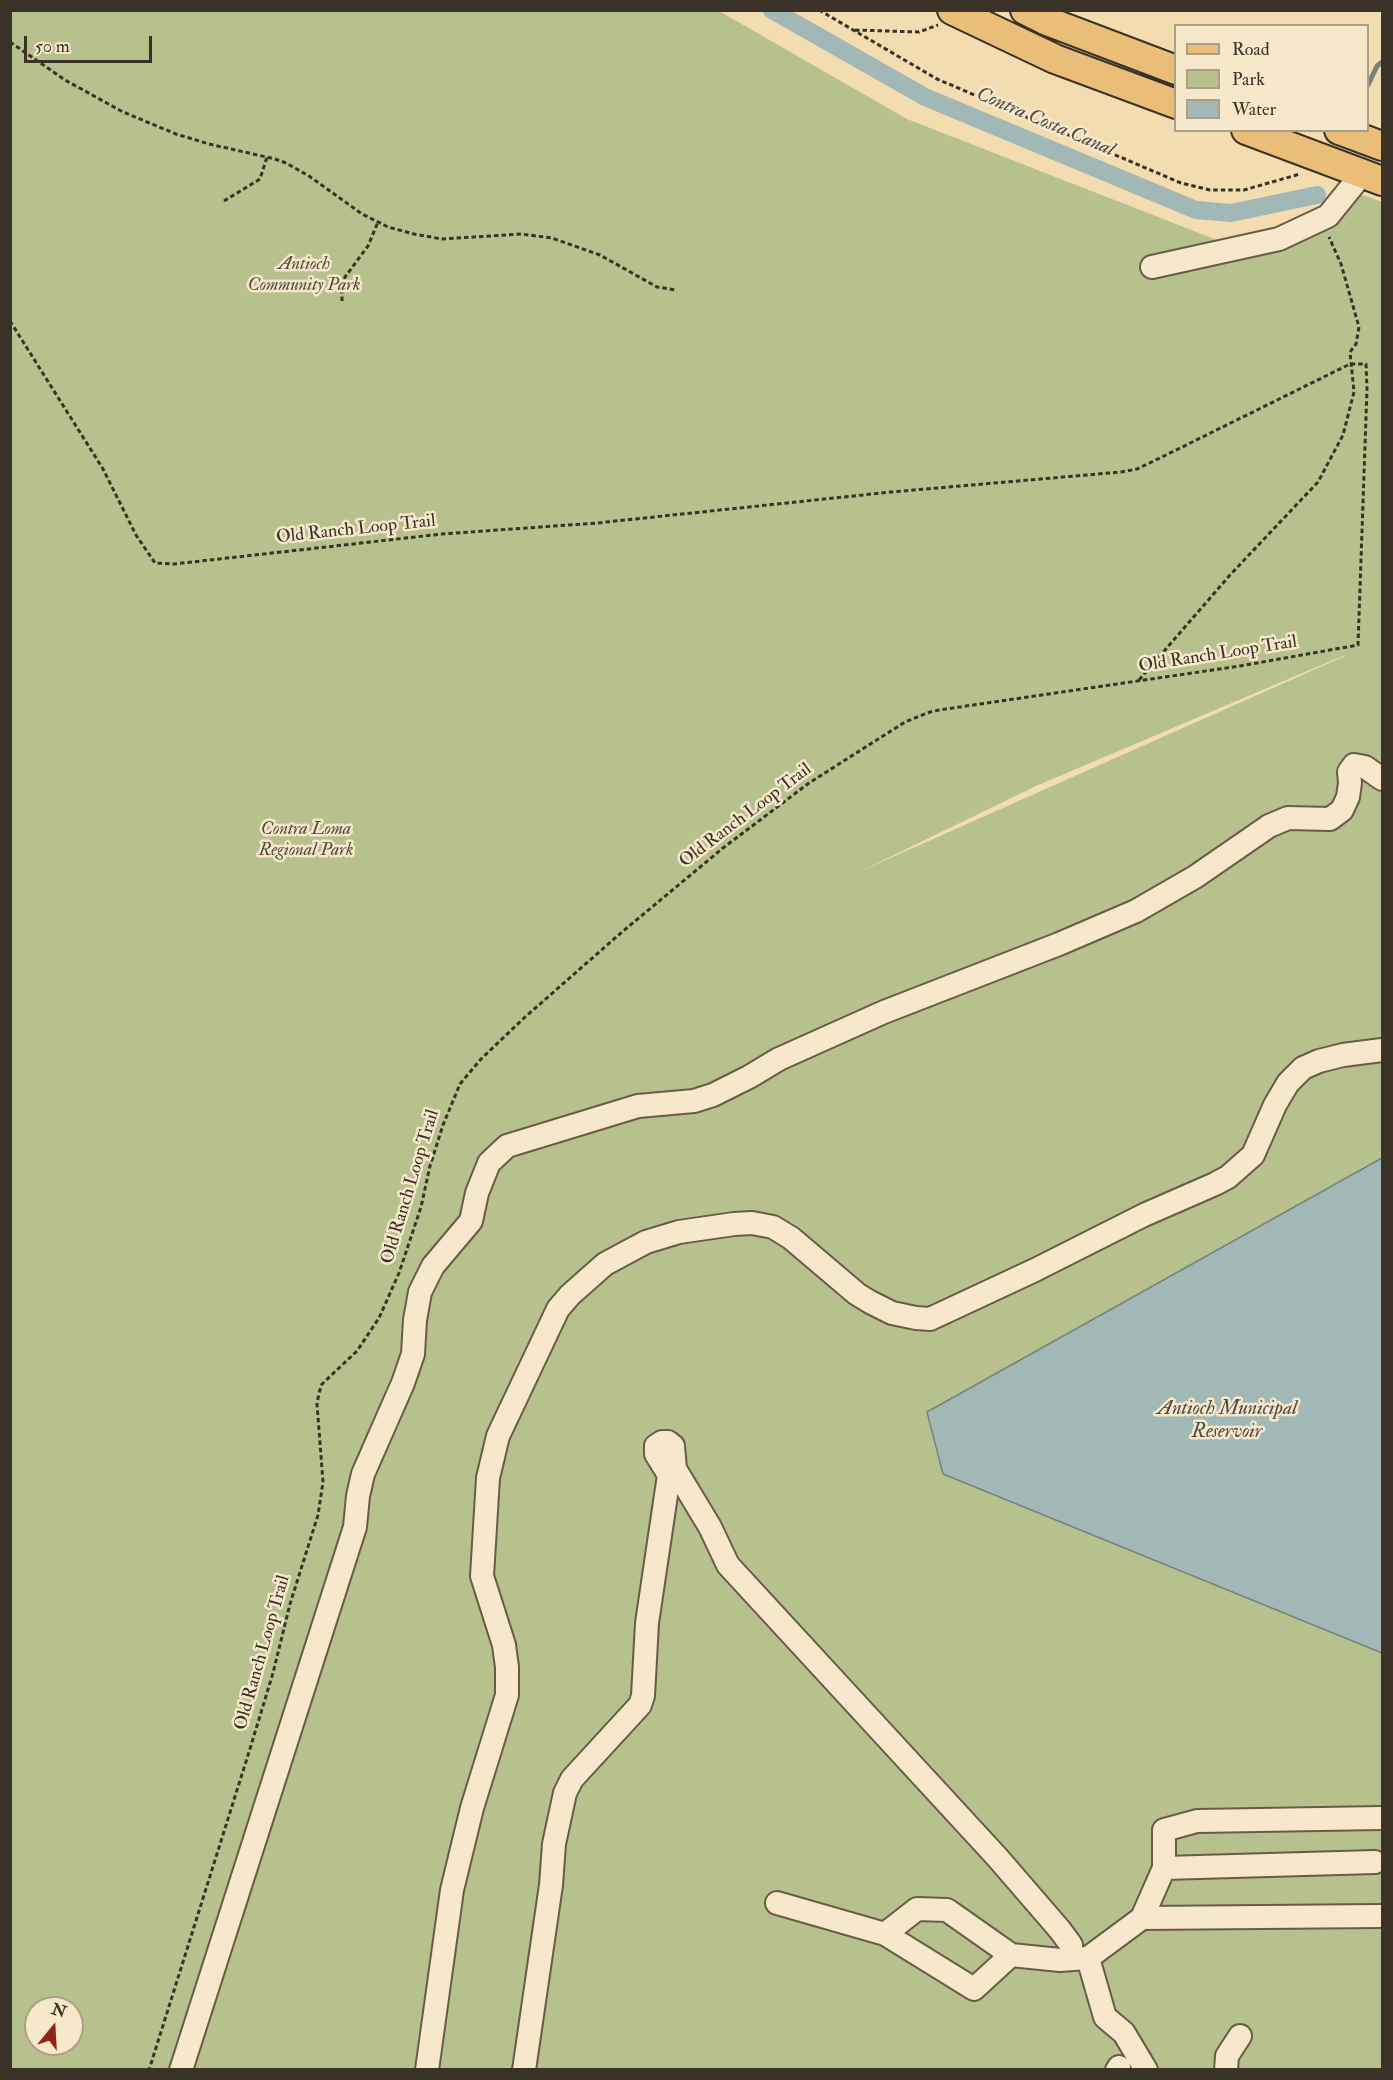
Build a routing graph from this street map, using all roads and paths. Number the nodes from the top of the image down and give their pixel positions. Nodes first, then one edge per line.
1 (819, 10) edge
2 (1025, 10) edge
3 (947, 14) edge
4 (854, 30) junction
5 (10, 42) edge
6 (1174, 69) edge
7 (1174, 103) edge
8 (1251, 132) edge
9 (1344, 132) edge
10 (1383, 146) edge
11 (267, 157) junction
12 (1307, 172) dead end
13 (1372, 177) edge
14 (224, 201) dead end
15 (1324, 218) junction
16 (378, 222) junction
17 (1152, 267) dead end
18 (676, 290) dead end
19 (342, 301) dead end
20 (10, 321) edge
21 (1350, 364) junction
22 (1138, 681) junction
23 (1383, 779) edge
24 (1383, 1050) edge
25 (1383, 1818) edge
26 (1380, 1857) edge
27 (1164, 1868) junction
28 (777, 1903) dead end
29 (1383, 1916) edge
30 (1142, 1918) junction
31 (885, 1934) junction
32 (1079, 1952) junction
33 (1011, 1955) junction
34 (1240, 2036) dead end
35 (149, 2070) edge
36 (181, 2070) edge
37 (427, 2070) edge
38 (524, 2070) edge
39 (1146, 2070) edge
40 (1226, 2070) edge

1 - 4 path
2 - 6 main road
3 - 4 path
3 - 7 main road
4 - 12 path
5 - 11 path
8 - 13 main road
9 - 10 main road
11 - 14 path
11 - 16 path
13 - 15 lane
15 - 17 lane
15 - 21 path
16 - 18 path
16 - 19 path
20 - 21 path, Old Ranch Loop Trail
21 - 22 path
21 - 22 path, Old Ranch Loop Trail
22 - 35 path, Old Ranch Loop Trail
23 - 36 lane
24 - 37 lane
25 - 27 lane
26 - 27 lane
27 - 30 lane
28 - 31 lane
29 - 30 lane
30 - 32 lane
31 - 33 lane
31 - 33 lane
32 - 33 lane
32 - 38 lane
32 - 39 lane
34 - 40 lane

